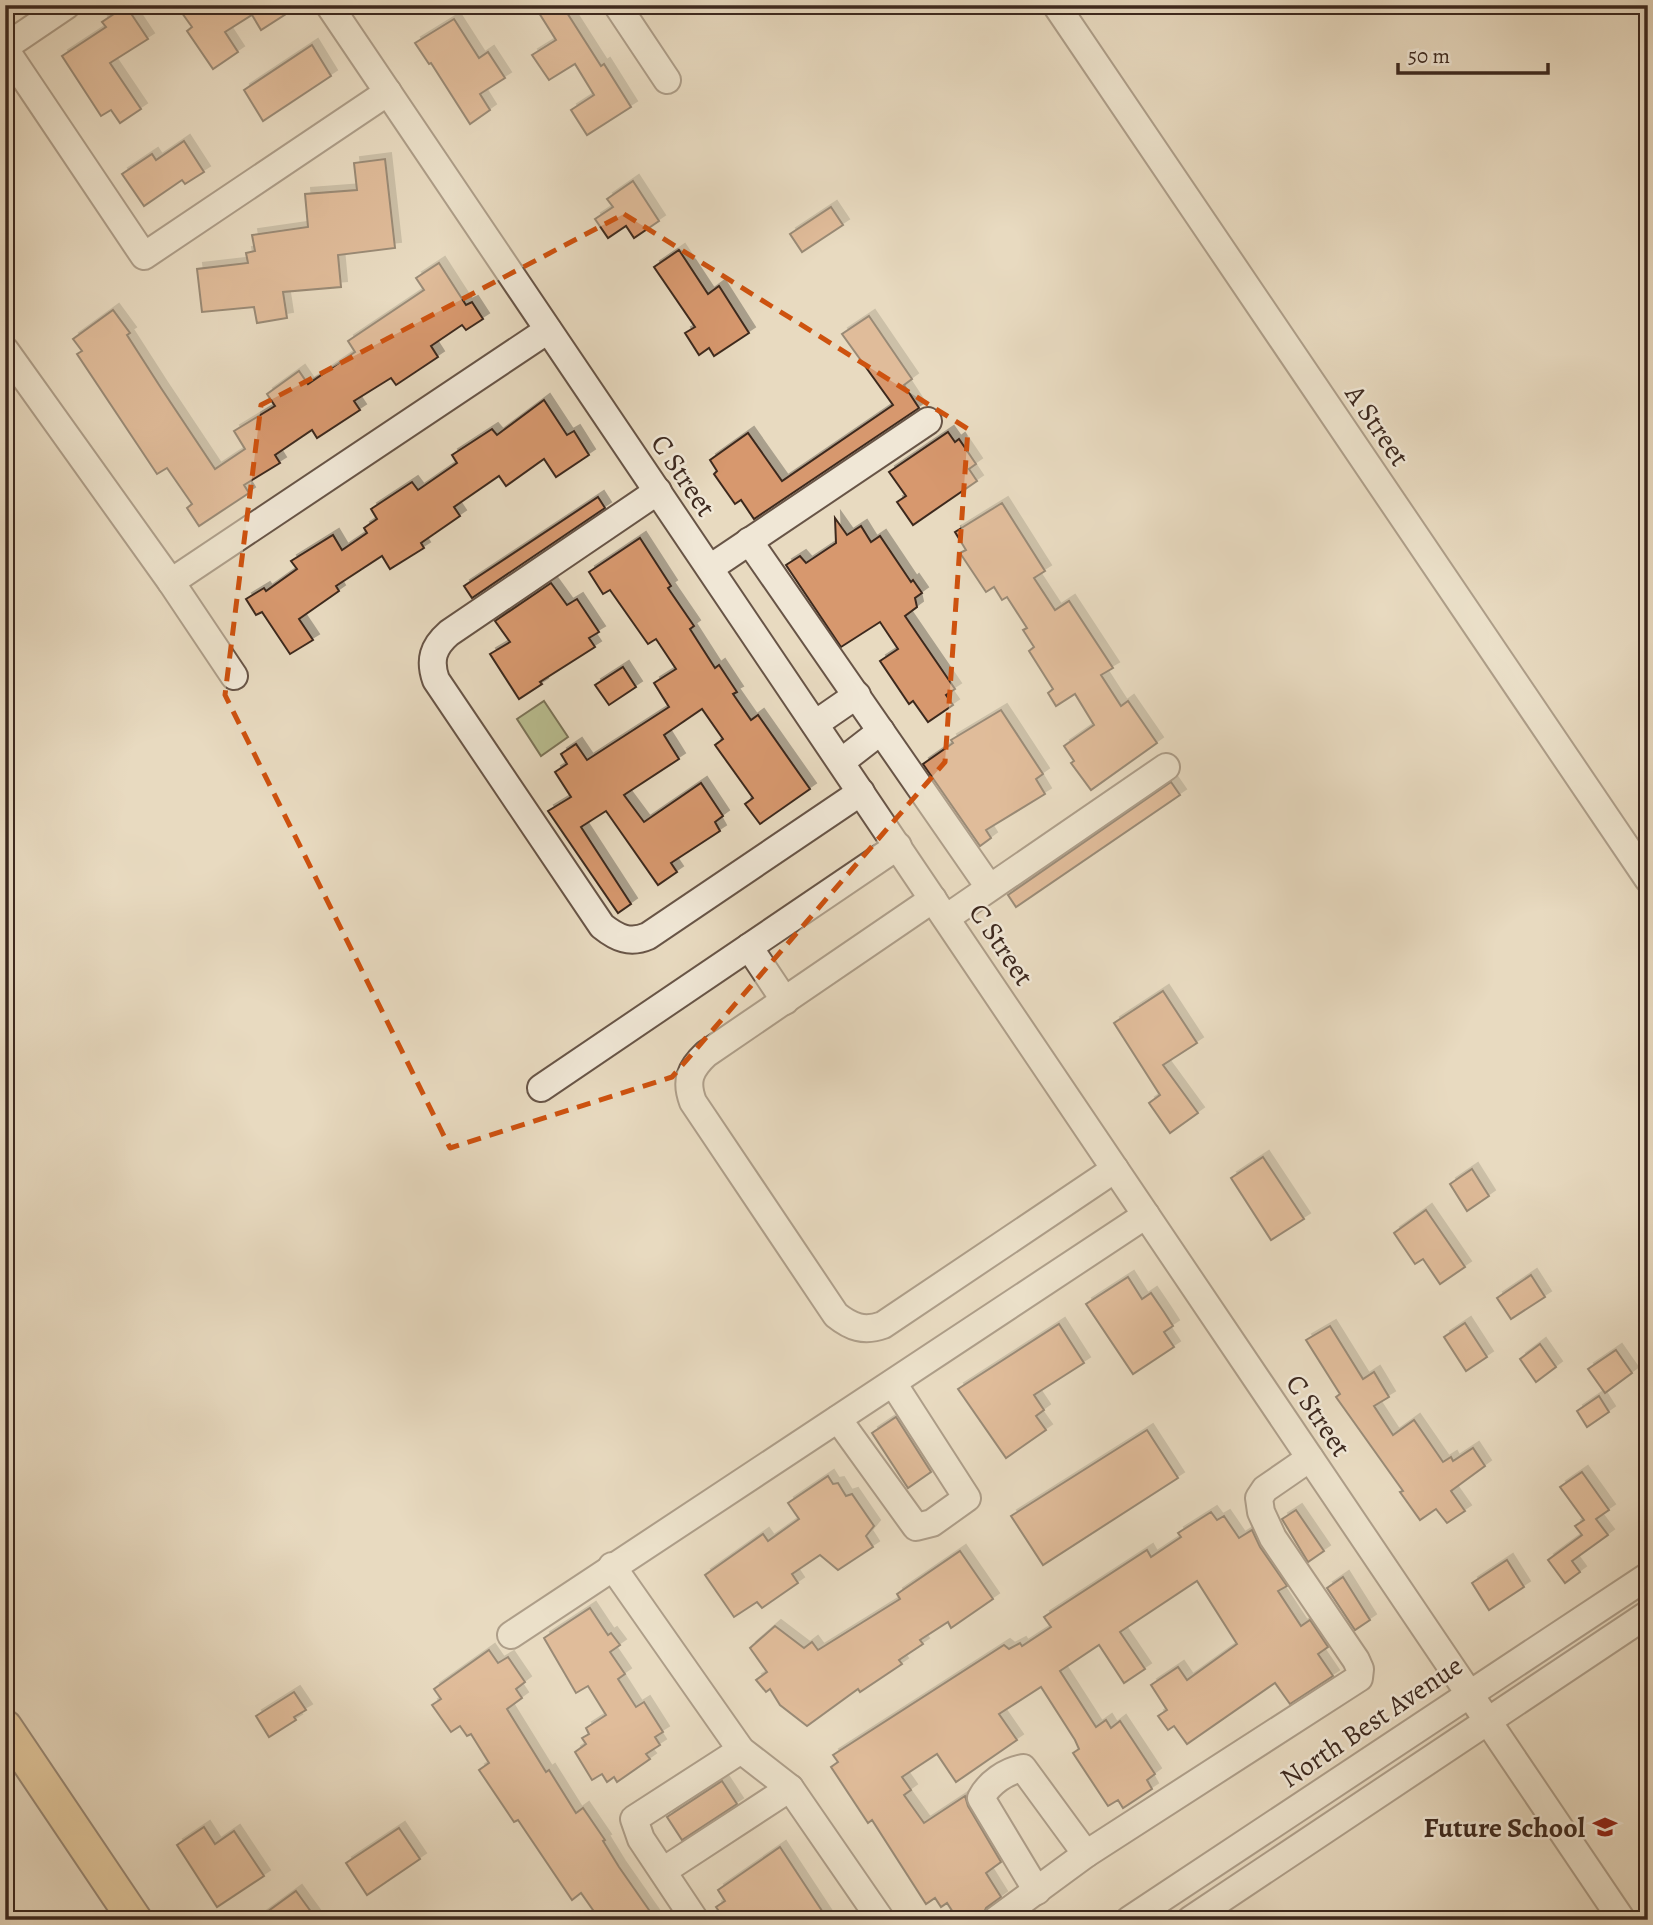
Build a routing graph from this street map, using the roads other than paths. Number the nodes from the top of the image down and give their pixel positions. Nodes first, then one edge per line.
1 (67, 5) edge
2 (329, 5) edge
3 (617, 5) edge
4 (1056, 5) edge
5 (5, 48) edge
6 (667, 80) dead end
7 (388, 92) junction
8 (548, 330) junction
9 (5, 349) edge
10 (928, 421) dead end
11 (657, 491) junction
12 (749, 541) junction
13 (710, 568) junction
14 (172, 582) junction
15 (234, 676) dead end
16 (857, 695) junction
17 (815, 724) junction
18 (881, 731) junction
19 (841, 762) junction
20 (1166, 767) dead end
21 (862, 792) junction
22 (898, 846) junction
23 (1648, 879) edge
24 (989, 887) junction
25 (940, 908) junction
26 (749, 947) junction
27 (785, 1001) junction
28 (541, 1088) dead end
29 (1115, 1169) junction
30 (1146, 1216) junction
31 (893, 1383) junction
32 (838, 1419) junction
33 (1310, 1458) junction
34 (612, 1566) junction
35 (1648, 1576) edge
36 (1648, 1614) edge
37 (511, 1635) dead end
38 (1469, 1693) junction
39 (1488, 1722) junction
40 (5, 1727) edge
41 (741, 1750) junction
42 (790, 1788) junction
43 (1086, 1854) junction
44 (663, 1871) junction
45 (1037, 1891) junction
46 (135, 1920) edge
47 (695, 1920) edge
48 (881, 1920) edge
49 (996, 1920) edge
50 (1129, 1920) edge
51 (1190, 1920) edge
52 (1622, 1920) edge

1 - 5 street
2 - 7 street, C Street
3 - 6 street
4 - 23 street, A Street
5 - 7 street
7 - 8 street, C Street
8 - 11 street, C Street
8 - 14 street
9 - 14 street
10 - 12 street
11 - 13 street, C Street
11 - 21 street
12 - 13 street
12 - 16 street
13 - 17 street, C Street
14 - 15 street
16 - 17 street
16 - 18 street
17 - 19 street, C Street
18 - 19 street
18 - 24 street
19 - 21 street, C Street
20 - 24 street
21 - 22 street, C Street
22 - 25 street, C Street
22 - 26 street
24 - 25 street
25 - 27 street
25 - 29 street, C Street
26 - 27 street
26 - 28 street
27 - 29 street
29 - 30 street, C Street
30 - 31 street
30 - 33 street, C Street
31 - 32 street
31 - 32 street
32 - 34 street
33 - 38 street, C Street
33 - 43 street
34 - 37 street
34 - 41 street
35 - 38 street, North Best Avenue
36 - 39 street
38 - 39 street, C Street
38 - 50 street, North Best Avenue
39 - 51 street
39 - 52 street, C Street
40 - 46 main road
41 - 42 street
41 - 44 street
42 - 44 street
42 - 48 street
43 - 45 street
43 - 45 street
44 - 47 street
45 - 49 street

